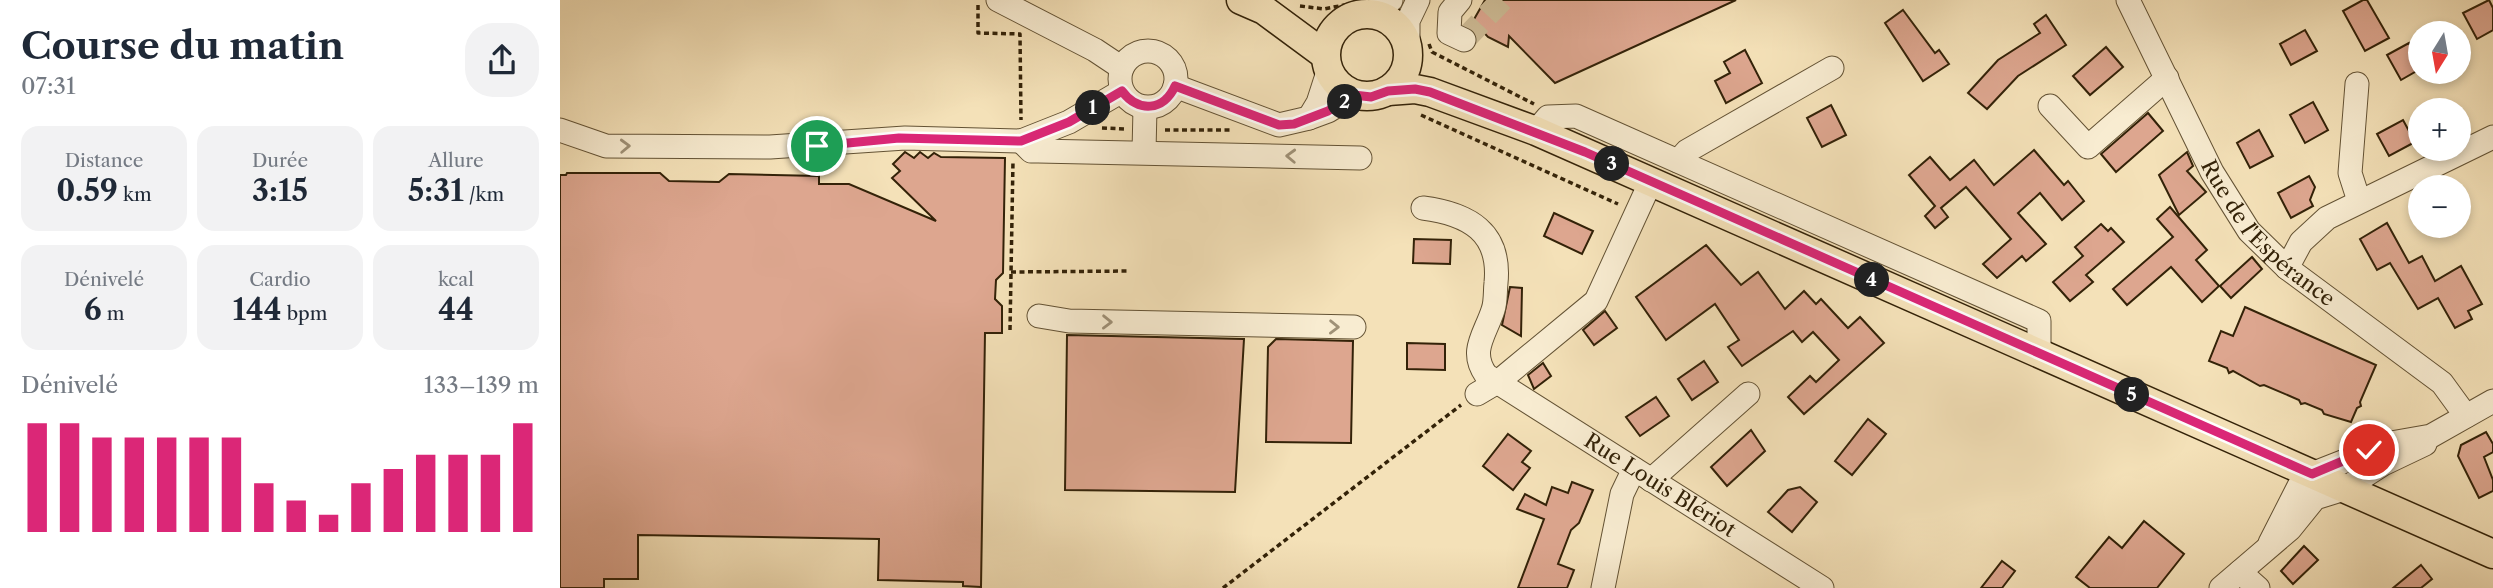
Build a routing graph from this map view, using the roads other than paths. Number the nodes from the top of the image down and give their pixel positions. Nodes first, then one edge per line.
1 (998, 0) edge
2 (1418, 0) edge
3 (1460, 0) edge
4 (2128, 0) edge
5 (1252, 5) edge
6 (1374, 5) edge
7 (1338, 24) junction
8 (1464, 40) dead end
9 (1414, 45) junction
10 (1326, 63) junction
11 (1122, 68) junction
12 (1832, 68) dead end
13 (2167, 78) junction
14 (2357, 84) dead end
15 (1175, 86) junction
16 (1122, 91) junction
17 (1388, 91) junction
18 (1354, 95) junction
19 (2050, 106) dead end
20 (1145, 108) junction
21 (1309, 118) junction
22 (560, 130) edge
23 (1535, 131) junction
24 (2493, 137) edge
25 (1020, 141) junction
26 (1144, 152) junction
27 (1360, 158) dead end
28 (1678, 161) junction
29 (1651, 181) junction
30 (2359, 201) junction
31 (1423, 208) dead end
32 (2287, 268) junction
33 (1039, 316) dead end
34 (1354, 327) dead end
35 (2039, 354) junction
36 (1499, 381) junction
37 (1477, 394) road end
38 (1748, 394) dead end
39 (2493, 401) edge
40 (2466, 416) junction
41 (2431, 436) junction
42 (2268, 452) junction
43 (1642, 474) junction
44 (2312, 474) junction
45 (2344, 489) junction
46 (2290, 507) junction
47 (2270, 543) junction
48 (2493, 554) edge
49 (2240, 572) junction
50 (1603, 588) edge
51 (1822, 588) edge
52 (2221, 588) edge
53 (2258, 588) edge

1 - 11 street
2 - 9 street
3 - 8 street
4 - 13 street, Rue de l'Espérance
5 - 7 main road
5 - 10 main road
6 - 7 main road
6 - 9 main road
7 - 10 main road
9 - 17 main road
9 - 23 main road
10 - 18 main road
10 - 21 street
11 - 15 street
11 - 16 street
12 - 28 street
13 - 19 street
13 - 32 street, Rue de l'Espérance
14 - 30 street
15 - 20 street
15 - 21 street
16 - 20 street
16 - 25 street
17 - 18 main road
17 - 23 main road
18 - 21 street
20 - 26 street
22 -> 25 street
23 - 28 street
23 - 29 main road
24 - 30 street
25 - 26 street
27 -> 26 street
28 - 35 street
29 - 35 main road
29 - 36 street
30 - 32 street
31 - 36 street, Rue Louis Blériot
32 - 40 street, Rue de l'Espérance
33 -> 34 street
35 - 42 main road
36 - 37 street
36 - 43 street, Rue Louis Blériot
38 - 43 street
39 - 40 street
40 - 41 street
41 - 44 street
41 - 45 street
42 - 44 main road
42 - 46 street
43 - 50 street
43 - 51 street, Rue Louis Blériot
44 - 45 main road
44 - 46 street
45 - 47 street
45 - 48 main road
46 - 47 street
47 - 49 street
49 - 52 street
49 - 53 street

